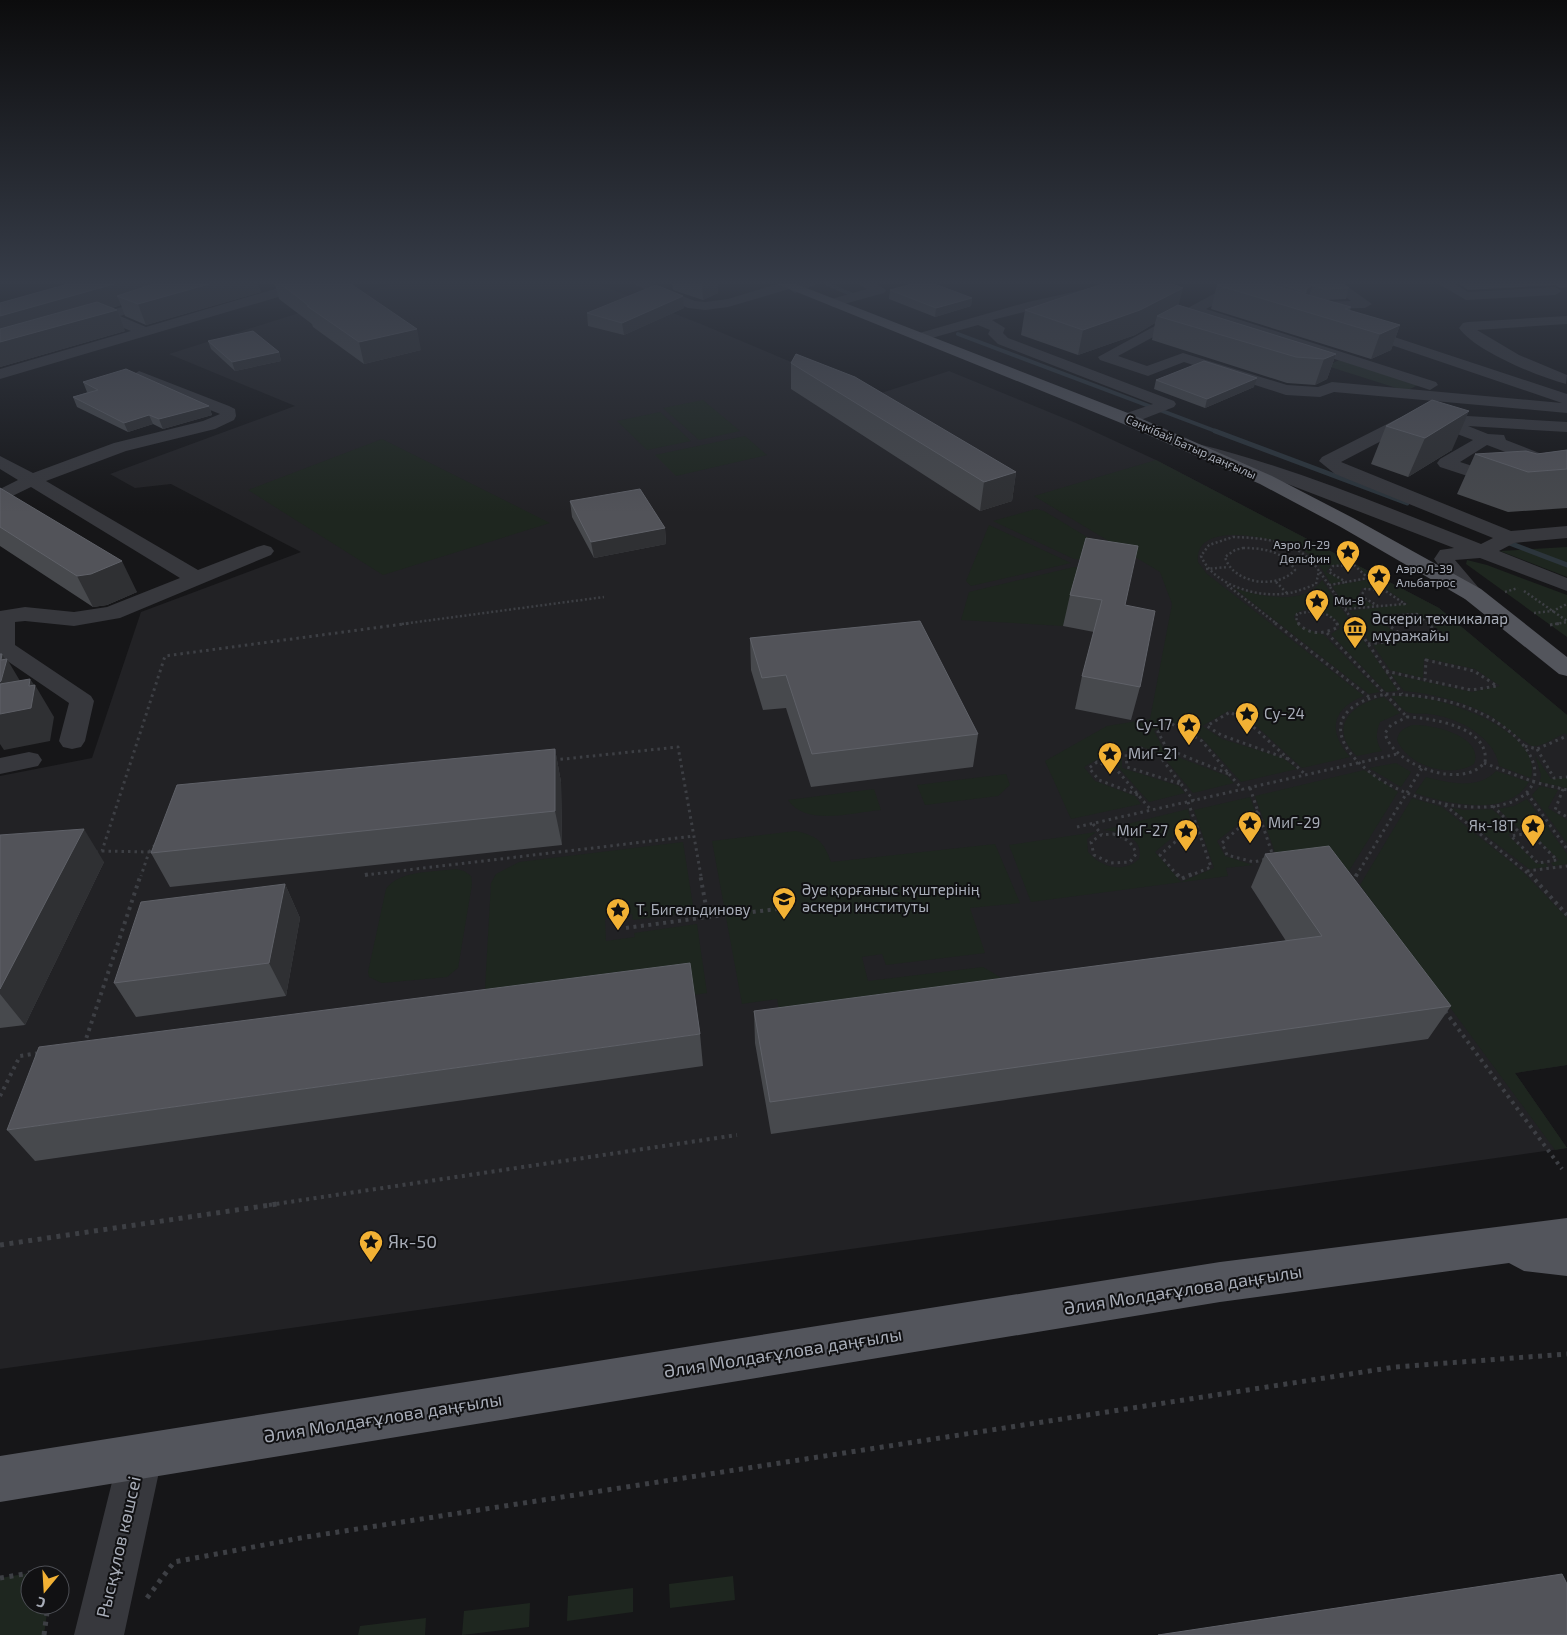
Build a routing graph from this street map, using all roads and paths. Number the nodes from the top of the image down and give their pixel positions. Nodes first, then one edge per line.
1 (47, 360) edge
2 (978, 360) edge
3 (1037, 360) edge
4 (1044, 360) edge
5 (1115, 360) edge
6 (1177, 360) edge
7 (1190, 360) edge
8 (1354, 360) edge
9 (1451, 360) edge
10 (1520, 360) edge
11 (1040, 362) junction
12 (1328, 373) edge
13 (0, 374) edge
14 (1011, 374) junction
15 (139, 376) edge
16 (1567, 379) edge
17 (1368, 390) junction
18 (1567, 399) edge
19 (1479, 400) junction
20 (1567, 408) edge
21 (1127, 419) junction
22 (1434, 419) junction
23 (1567, 427) edge
24 (1567, 436) edge
25 (1486, 439) junction
26 (1189, 446) junction
27 (0, 461) edge
28 (1567, 470) edge
29 (32, 480) junction
30 (1567, 481) edge
31 (1547, 483) edge
32 (1517, 486) edge
33 (0, 496) edge
34 (1326, 511) junction
35 (1423, 512) junction
36 (1567, 532) edge
37 (1498, 542) junction
38 (264, 551) dead end
39 (1311, 560) junction
40 (1290, 562) junction
41 (1228, 567) junction
42 (1206, 570) junction
43 (1319, 571) junction
44 (196, 578) junction
45 (1221, 581) junction
46 (1276, 582) junction
47 (1346, 582) junction
48 (1329, 585) junction
49 (1567, 585) edge
50 (1519, 588) dead end
51 (1504, 592) dead end
52 (1288, 594) junction
53 (1473, 594) junction
54 (1512, 597) dead end
55 (604, 598) dead end
56 (1567, 604) edge
57 (1378, 606) junction
58 (1526, 608) dead end
59 (1345, 609) junction
60 (1553, 611) junction
61 (1534, 613) junction
62 (1539, 617) dead end
63 (2, 618) edge
64 (1545, 621) dead end
65 (1567, 622) edge
66 (1550, 625) junction
67 (1556, 629) dead end
68 (1327, 633) junction
69 (1407, 639) junction
70 (1368, 644) junction
71 (1567, 669) edge
72 (1386, 671) junction
73 (1425, 680) junction
74 (1386, 694) junction
75 (1402, 694) junction
76 (1370, 698) junction
77 (1407, 718) junction
78 (1567, 736) edge
79 (72, 741) dead end
80 (1525, 746) junction
81 (1537, 749) junction
82 (1397, 754) junction
83 (1288, 759) junction
84 (28, 760) dead end
85 (549, 760) edge
86 (1359, 763) junction
87 (1484, 763) junction
88 (0, 766) edge
89 (1422, 768) junction
90 (1230, 774) junction
91 (1307, 775) junction
92 (1567, 777) edge
93 (1534, 782) junction
94 (1181, 784) junction
95 (1250, 788) junction
96 (1565, 789) edge
97 (1243, 790) junction
98 (1408, 792) junction
99 (1527, 792) junction
100 (1138, 795) junction
101 (1194, 801) junction
102 (1188, 802) junction
103 (1443, 803) junction
104 (1493, 806) junction
105 (1151, 810) junction
106 (1258, 811) junction
107 (1567, 817) edge
108 (1093, 824) junction
109 (1196, 824) junction
110 (1077, 827) dead end
111 (1521, 834) junction
112 (1102, 835) junction
113 (694, 836) junction
114 (162, 838) edge
115 (1567, 849) edge
116 (102, 851) junction
117 (92, 852) dead end
118 (149, 852) junction
119 (1546, 861) junction
120 (1567, 866) edge
121 (1553, 868) junction
122 (1527, 871) junction
123 (366, 875) dead end
124 (1358, 892) edge
125 (778, 909) dead end
126 (1567, 915) edge
127 (708, 917) junction
128 (626, 928) dead end
129 (1439, 1003) edge
130 (75, 1047) edge
131 (47, 1052) edge
132 (0, 1096) edge
133 (737, 1135) dead end
134 (1562, 1169) dead end
135 (1567, 1237) edge
136 (0, 1244) edge
137 (1488, 1247) junction
138 (1567, 1258) edge
139 (1567, 1354) edge
140 (140, 1458) junction
141 (0, 1479) edge
142 (20, 1575) edge
143 (0, 1578) edge
144 (142, 1608) dead end
145 (47, 1615) edge
146 (44, 1635) edge
147 (99, 1635) edge

1 - 13 street
2 - 14 main road, Сәңкібай Батыр даңғылы
3 - 11 street
4 - 11 street
5 - 6 street
7 - 17 street
8 - 19 street
9 - 18 street
10 - 16 street
11 - 14 street
11 - 21 street
12 - 17 street
14 - 21 main road, Сәңкібай Батыр даңғылы
15 - 29 street
17 - 19 street
19 - 20 street
21 - 26 main road, Сәңкібай Батыр даңғылы
22 - 23 street
22 - 25 street
22 - 35 street
24 - 25 street
25 - 28 street
25 - 32 street
26 - 34 main road, Сәңкібай Батыр даңғылы
26 - 35 street
27 - 29 street
29 - 33 street
29 - 44 street
30 - 31 street
34 - 37 street
34 - 53 main road, Сәңкібай Батыр даңғылы
35 - 37 street
35 - 37 street
36 - 37 street
37 - 49 street
37 - 53 street
38 - 44 street
39 - 40 path
39 - 42 path
39 - 43 path
40 - 41 path
40 - 46 path
41 - 42 path
41 - 46 path
42 - 45 path
43 - 48 path
43 - 52 path
44 - 63 street
45 - 52 path
45 - 76 path
46 - 52 path
47 - 47 path
47 - 48 path
48 - 59 path
50 - 60 path
51 - 54 path
53 - 71 main road, Сәңкібай Батыр даңғылы
55 - 116 path
56 - 60 path
57 - 57 path
57 - 59 path
58 - 61 path
59 - 70 path
60 - 61 path
60 - 65 path
61 - 62 path
63 - 79 street
64 - 66 path
65 - 66 path
66 - 67 path
68 - 68 path
68 - 74 path
69 - 69 path
69 - 70 path
70 - 72 path
72 - 73 path
72 - 75 path
73 - 73 path
74 - 75 path
74 - 76 path
74 - 77 path
75 - 80 path
76 - 86 path
77 - 82 path
77 - 87 path
78 - 81 path
80 - 81 path
80 - 93 path
81 - 92 path
82 - 86 path
82 - 89 path
83 - 83 path
83 - 91 path
84 - 88 street
85 - 113 path
86 - 91 path
86 - 98 path
87 - 89 path
87 - 93 path
89 - 98 path
90 - 90 path
90 - 97 path
91 - 95 path
93 - 96 path
93 - 99 path
94 - 94 path
94 - 101 path
95 - 97 path
95 - 106 path
96 - 107 path
97 - 101 path
98 - 103 path
98 - 124 path
99 - 104 path
99 - 115 path
100 - 100 path
100 - 105 path
101 - 102 path
102 - 105 path
102 - 109 path
103 - 104 path
103 - 122 path
104 - 111 path
105 - 108 path
106 - 106 path
108 - 110 path
108 - 112 path
109 - 109 path
111 - 119 path
111 - 119 path
112 - 112 path
113 - 123 path
113 - 127 path
114 - 118 path
116 - 117 path
116 - 118 path
118 - 130 path
119 - 121 path
120 - 121 path
121 - 122 path
122 - 126 path
125 - 127 path
127 - 128 path
129 - 134 path
131 - 132 path
133 - 136 path
135 - 137 main road, Әлия Молдағұлова даңғылы
137 - 138 main road
137 - 140 main road, Әлия Молдағұлова даңғылы
139 - 144 path
140 - 141 main road, Әлия Молдағұлова даңғылы
140 - 147 street, Рысқұлов көшсеі
142 - 143 path
145 - 146 path

